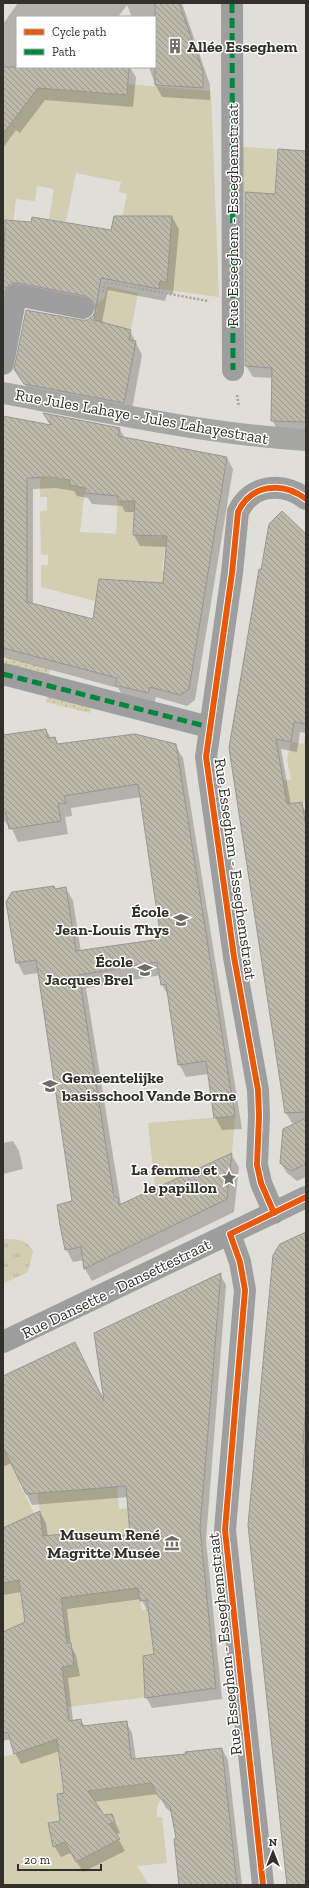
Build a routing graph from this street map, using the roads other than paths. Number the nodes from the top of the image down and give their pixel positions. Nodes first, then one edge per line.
1 (232, 3) edge
2 (83, 308) road end
3 (3, 364) edge
4 (233, 370) road end
5 (3, 393) edge
6 (306, 440) edge
7 (306, 499) edge
8 (3, 674) edge
9 (209, 727) junction
10 (306, 1197) edge
11 (274, 1213) junction
12 (230, 1234) junction
13 (3, 1342) edge
14 (263, 1885) edge

1 - 4 street, Rue Esseghem - Esseghemstraat
2 - 3 street
5 - 6 street, Rue Jules Lahaye - Jules Lahayestraat
7 - 9 street, Rue Esseghem - Esseghemstraat
8 - 9 street
9 - 11 street, Rue Esseghem - Esseghemstraat
10 - 11 street, Rue Dansette - Dansettestraat
11 - 12 street, Rue Dansette - Dansettestraat
12 - 13 street, Rue Dansette - Dansettestraat
12 - 14 street, Rue Esseghem - Esseghemstraat

